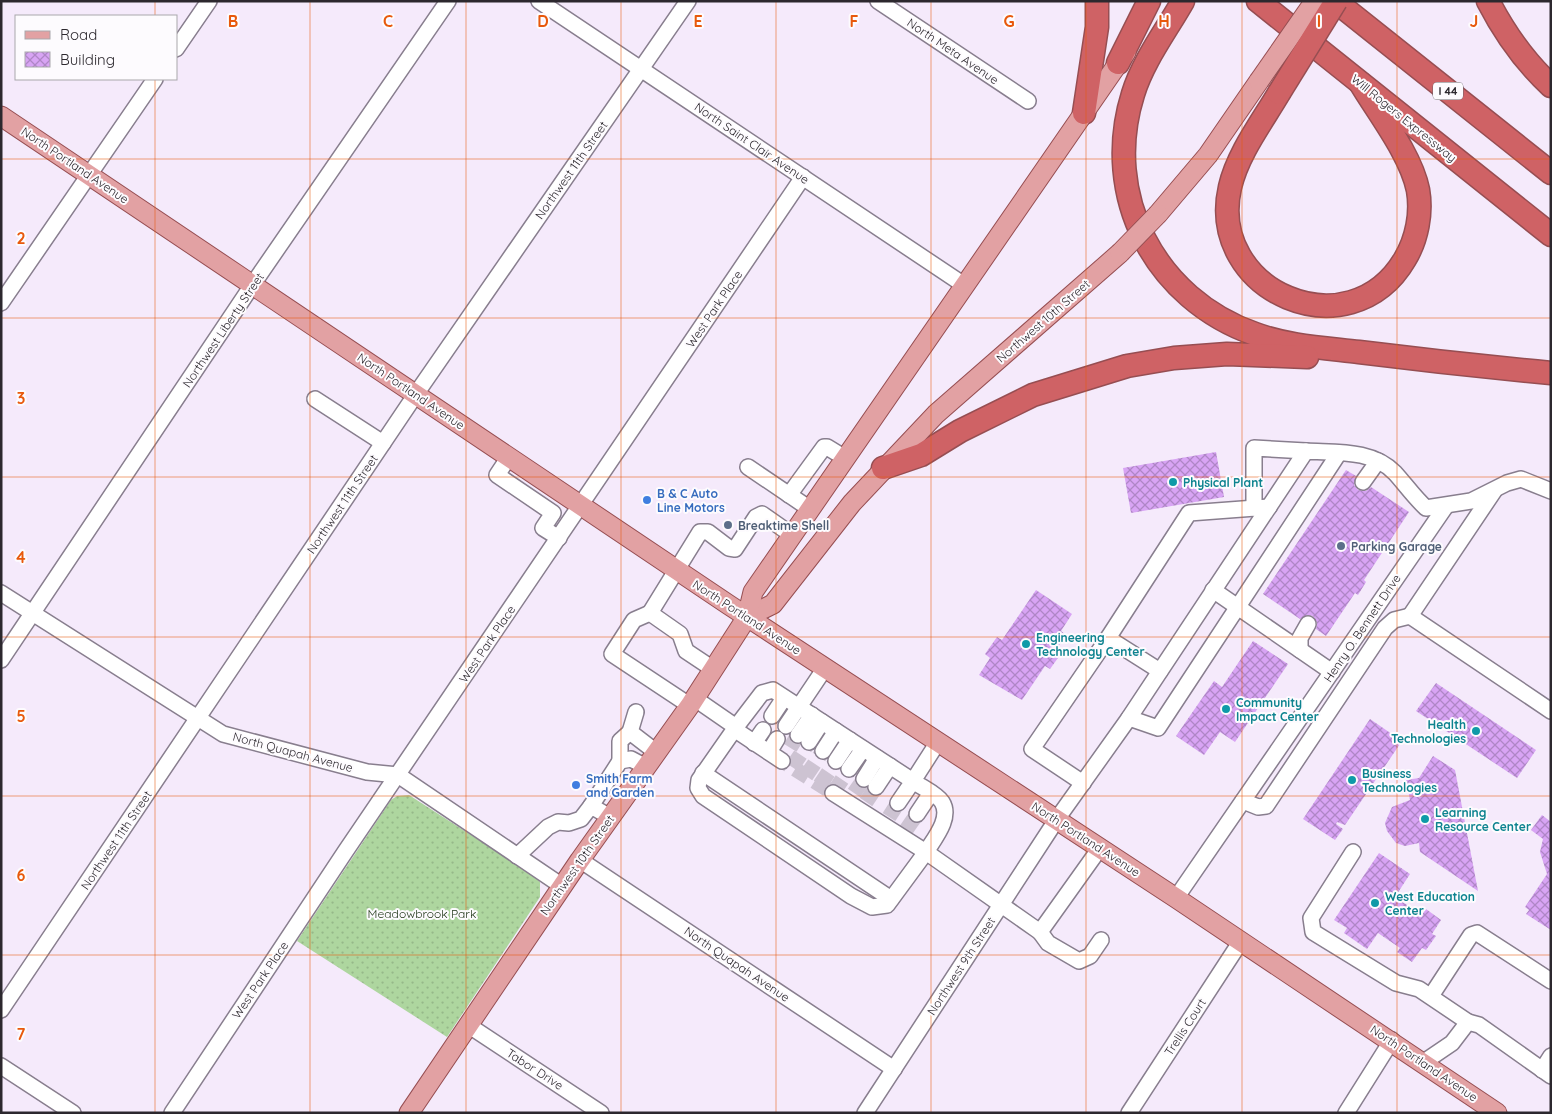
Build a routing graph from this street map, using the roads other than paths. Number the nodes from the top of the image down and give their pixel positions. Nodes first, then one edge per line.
1 (209, 1) edge
2 (448, 1) edge
3 (539, 1) edge
4 (688, 1) edge
5 (878, 1) edge
6 (1097, 1) edge
7 (1149, 1) edge
8 (1160, 1) edge
9 (1183, 1) edge
10 (1258, 1) edge
11 (1314, 1) edge
12 (1335, 1) edge
13 (1488, 1) edge
14 (178, 46) edge
15 (1118, 63) junction
16 (640, 69) junction
17 (155, 80) edge
18 (1361, 84) junction
19 (1551, 86) edge
20 (1028, 101) dead end
21 (1084, 113) junction
22 (1, 116) edge
23 (1551, 173) edge
24 (88, 175) junction
25 (803, 177) junction
26 (1551, 235) edge
27 (254, 284) junction
28 (964, 285) junction
29 (1, 303) edge
30 (1460, 364) junction
31 (1551, 373) edge
32 (416, 394) junction
33 (315, 399) dead end
34 (384, 443) junction
35 (1306, 451) junction
36 (1339, 453) junction
37 (509, 457) junction
38 (845, 458) junction
39 (1378, 461) junction
40 (748, 467) dead end
41 (883, 468) junction
42 (1364, 482) dead end
43 (555, 489) junction
44 (1496, 489) junction
45 (1551, 491) edge
46 (789, 495) junction
47 (543, 506) junction
48 (580, 506) junction
49 (1446, 506) junction
50 (1254, 508) junction
51 (1269, 508) junction
52 (810, 509) junction
53 (792, 535) junction
54 (559, 538) junction
55 (676, 570) junction
56 (1213, 590) junction
57 (1, 593) edge
58 (1238, 608) junction
59 (650, 613) junction
60 (32, 614) junction
61 (1410, 616) junction
62 (747, 617) junction
63 (1308, 624) dead end
64 (1108, 638) junction
65 (1300, 650) junction
66 (1, 660) edge
67 (825, 668) junction
68 (713, 669) junction
69 (1160, 671) junction
70 (1332, 672) junction
71 (784, 698) junction
72 (692, 702) junction
73 (1551, 711) edge
74 (636, 712) dead end
75 (811, 715) junction
76 (772, 716) dead end
77 (198, 718) junction
78 (1129, 718) junction
79 (735, 728) junction
80 (763, 730) dead end
81 (836, 731) junction
82 (630, 732) junction
83 (778, 739) dead end
84 (850, 740) junction
85 (938, 742) junction
86 (754, 743) junction
87 (864, 748) junction
88 (823, 751) tunnel mouth
89 (769, 752) junction
90 (651, 759) junction
91 (620, 761) junction
92 (782, 761) dead end
93 (884, 762) junction
94 (398, 775) junction
95 (913, 781) junction
96 (870, 783) tunnel mouth
97 (1083, 783) junction
98 (833, 793) tunnel mouth
99 (930, 793) junction
100 (1243, 801) junction
101 (898, 803) tunnel mouth
102 (591, 806) junction
103 (917, 814) tunnel mouth
104 (610, 817) junction
105 (1057, 819) junction
106 (1100, 848) junction
107 (926, 852) junction
108 (1354, 852) dead end
109 (517, 856) junction
110 (580, 860) junction
111 (562, 886) junction
112 (1176, 898) junction
113 (1002, 904) junction
114 (1040, 932) junction
115 (1100, 940) dead end
116 (1241, 941) junction
117 (1551, 981) edge
118 (1430, 996) junction
119 (1, 1010) edge
120 (1468, 1022) junction
121 (468, 1025) junction
122 (1392, 1040) junction
123 (1551, 1056) edge
124 (1424, 1062) junction
125 (1, 1066) edge
126 (894, 1069) junction
127 (1546, 1073) edge
128 (73, 1113) edge
129 (172, 1113) edge
130 (408, 1113) edge
131 (601, 1113) edge
132 (865, 1113) edge
133 (1129, 1113) edge
134 (1346, 1113) edge
135 (1497, 1113) edge

1 - 14 street
2 - 27 street, Northwest Liberty Street
3 - 16 street, North Saint Clair Avenue
4 - 16 street, Northwest 11th Street
5 - 20 street, North Meta Avenue
6 - 21 highway
7 - 15 highway
8 - 15 main road, Northwest 10th Street
9 - 30 highway
10 - 18 highway, Will Rogers Expressway
11 - 41 main road, Northwest 10th Street, bridge
12 - 18 highway, bridge
12 - 23 highway, I 44
13 - 19 highway
15 - 21 main road, Northwest 10th Street
16 - 25 street, North Saint Clair Avenue
16 - 32 street, Northwest 11th Street
17 - 24 street
18 - 26 highway, Will Rogers Expressway
21 - 28 main road, Northwest 10th Street
22 - 24 main road, North Portland Avenue
24 - 27 main road, North Portland Avenue
24 - 29 street
25 - 28 street, North Saint Clair Avenue
25 - 48 street, West Park Place
27 - 32 main road, North Portland Avenue
27 - 60 street, Northwest Liberty Street
28 - 38 main road, Northwest 10th Street
30 - 31 highway
30 - 41 highway
32 - 34 street, Northwest 11th Street
32 - 37 main road, North Portland Avenue
33 - 34 street
34 - 77 street, Northwest 11th Street
35 - 36 street
35 - 50 street
35 - 51 street, Northwest 9th Street
36 - 39 street
36 - 58 street
37 - 43 main road, North Portland Avenue
37 - 47 street
38 - 46 street
38 - 52 main road, Northwest 10th Street
39 - 42 street
39 - 49 street
40 - 46 street
41 - 62 main road, Northwest 10th Street
43 - 47 street
43 - 48 main road, North Portland Avenue
44 - 45 street
44 - 49 street
44 - 61 street
46 - 52 street
47 - 54 street
48 - 54 street, West Park Place
48 - 55 main road, North Portland Avenue
49 - 70 street, Henry O. Bennett Drive
50 - 51 street
50 - 64 street
51 - 56 street, Northwest 9th Street
52 - 53 main road, Northwest 10th Street
53 - 55 street
53 - 62 main road, Northwest 10th Street
54 - 94 street, West Park Place
55 - 59 street
55 - 62 main road, North Portland Avenue
56 - 58 street
56 - 69 street, Northwest 9th Street
57 - 60 street, North Quapah Avenue
58 - 65 street
58 - 78 street
59 - 68 street
59 - 72 street
60 - 66 street, Northwest Liberty Street
60 - 77 street, North Quapah Avenue
61 - 73 street
61 - 100 street
62 - 67 main road, North Portland Avenue
62 - 68 main road, Northwest 10th Street
63 - 65 street
64 - 69 street
64 - 97 street
65 - 70 street
67 - 75 street
67 - 85 main road, North Portland Avenue
68 - 72 main road, Northwest 10th Street
69 - 78 street, Northwest 9th Street
70 - 100 street, Henry O. Bennett Drive
71 - 75 street
71 - 76 street
71 - 79 street
72 - 79 street
72 - 90 main road, Northwest 10th Street
74 - 82 street
75 - 75 street
75 - 81 street
77 - 94 street, North Quapah Avenue
77 - 119 street, Northwest 11th Street
78 - 97 street, Northwest 9th Street
79 - 86 street
79 - 107 street
80 - 86 street
81 - 84 street
81 - 88 street
82 - 90 street
82 - 91 street
83 - 89 street
84 - 87 street
84 - 87 street
85 - 95 street
85 - 105 main road, North Portland Avenue
86 - 89 street
87 - 93 street
89 - 92 street
90 - 91 street
90 - 104 main road, Northwest 10th Street
91 - 102 street
93 - 95 street
93 - 96 street
94 - 109 street, North Quapah Avenue
94 - 129 street, West Park Place
95 - 99 street
95 - 101 street
97 - 105 street, Northwest 9th Street
98 - 107 street
99 - 103 street
99 - 107 street
100 - 112 street, Henry O. Bennett Drive
102 - 104 street
102 - 109 street
104 - 110 main road, Northwest 10th Street
105 - 106 main road, North Portland Avenue
105 - 113 street, Northwest 9th Street
106 - 112 main road, North Portland Avenue
106 - 114 street
107 - 113 street
108 - 118 street
109 - 111 street, North Quapah Avenue
110 - 111 main road, Northwest 10th Street
110 - 126 street, North Quapah Avenue
111 - 121 main road, Northwest 10th Street
112 - 116 main road, North Portland Avenue
113 - 114 street
113 - 126 street, Northwest 9th Street
114 - 115 street
116 - 122 main road, North Portland Avenue
116 - 133 street, Trellis Court
117 - 118 street
118 - 120 street
120 - 124 street
120 - 127 street
121 - 130 main road, Northwest 10th Street
121 - 131 street, Tabor Drive
122 - 124 main road, North Portland Avenue
122 - 134 street
123 - 127 street
124 - 135 main road, North Portland Avenue
125 - 128 street
126 - 132 street, Northwest 9th Street

